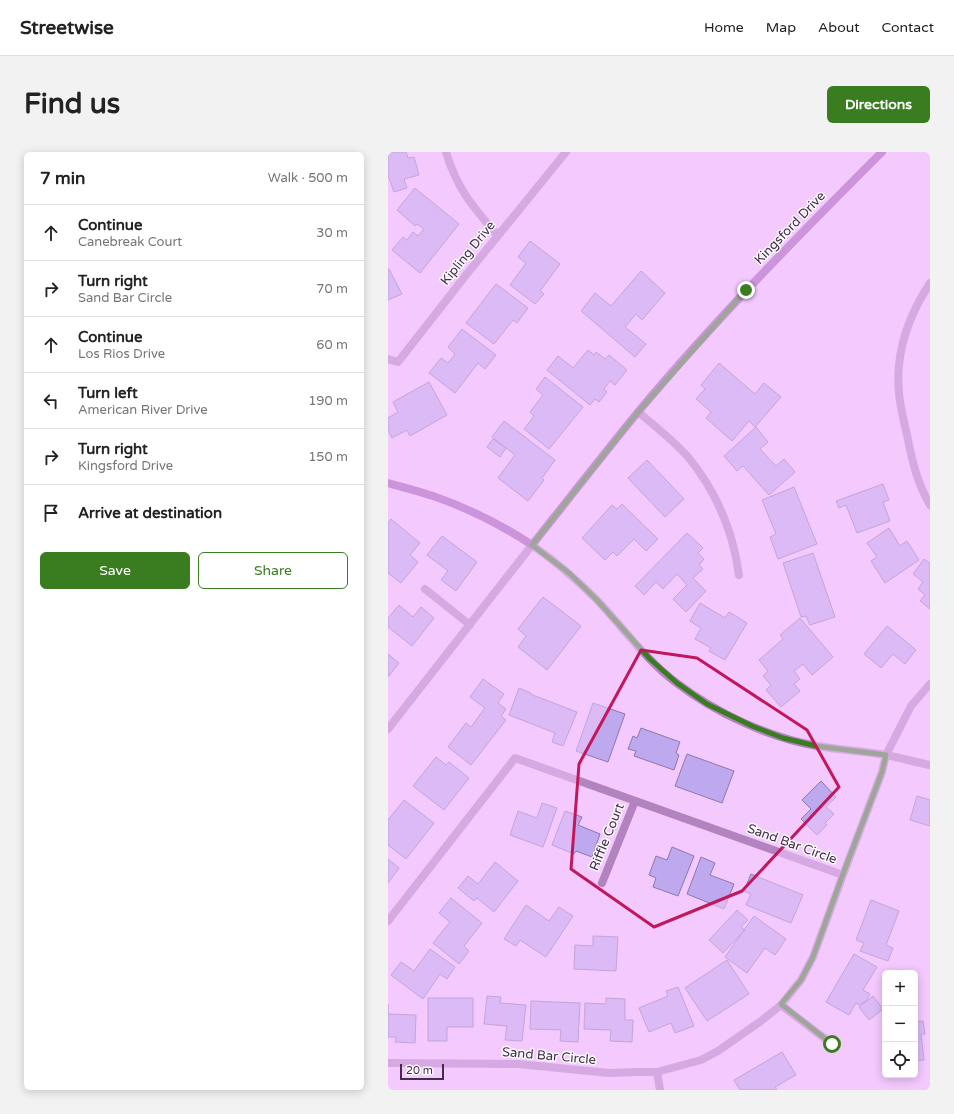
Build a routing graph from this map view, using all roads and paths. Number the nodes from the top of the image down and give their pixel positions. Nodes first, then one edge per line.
1 (446, 152) edge
2 (566, 152) edge
3 (882, 152) edge
4 (498, 236) junction
5 (930, 283) edge
6 (388, 359) edge
7 (638, 412) junction
8 (388, 483) edge
9 (930, 505) edge
10 (532, 545) junction
11 (739, 575) dead end
12 (425, 589) dead end
13 (470, 625) junction
14 (930, 684) edge
15 (388, 729) edge
16 (886, 755) junction
17 (930, 765) edge
18 (635, 800) junction
19 (843, 874) junction
20 (602, 883) dead end
21 (388, 921) edge
22 (781, 1004) junction
23 (832, 1044) dead end
24 (388, 1063) edge
25 (657, 1072) junction
26 (660, 1090) edge

1 - 4 street
2 - 4 street, Kipling Drive
3 - 7 street, Kingsford Drive
4 - 6 street, Kipling Drive
5 - 9 street
7 - 10 street, Kingsford Drive
7 - 11 street
8 - 10 street
10 - 13 street
10 - 16 street
12 - 13 street
13 - 15 street
14 - 16 street
16 - 17 street
16 - 19 street
18 - 19 street, Sand Bar Circle
18 - 20 street, Riffle Court
18 - 21 street, Sand Bar Circle
19 - 22 street, Sand Bar Circle
22 - 23 street
22 - 25 street, Sand Bar Circle
24 - 25 street, Sand Bar Circle
25 - 26 street

